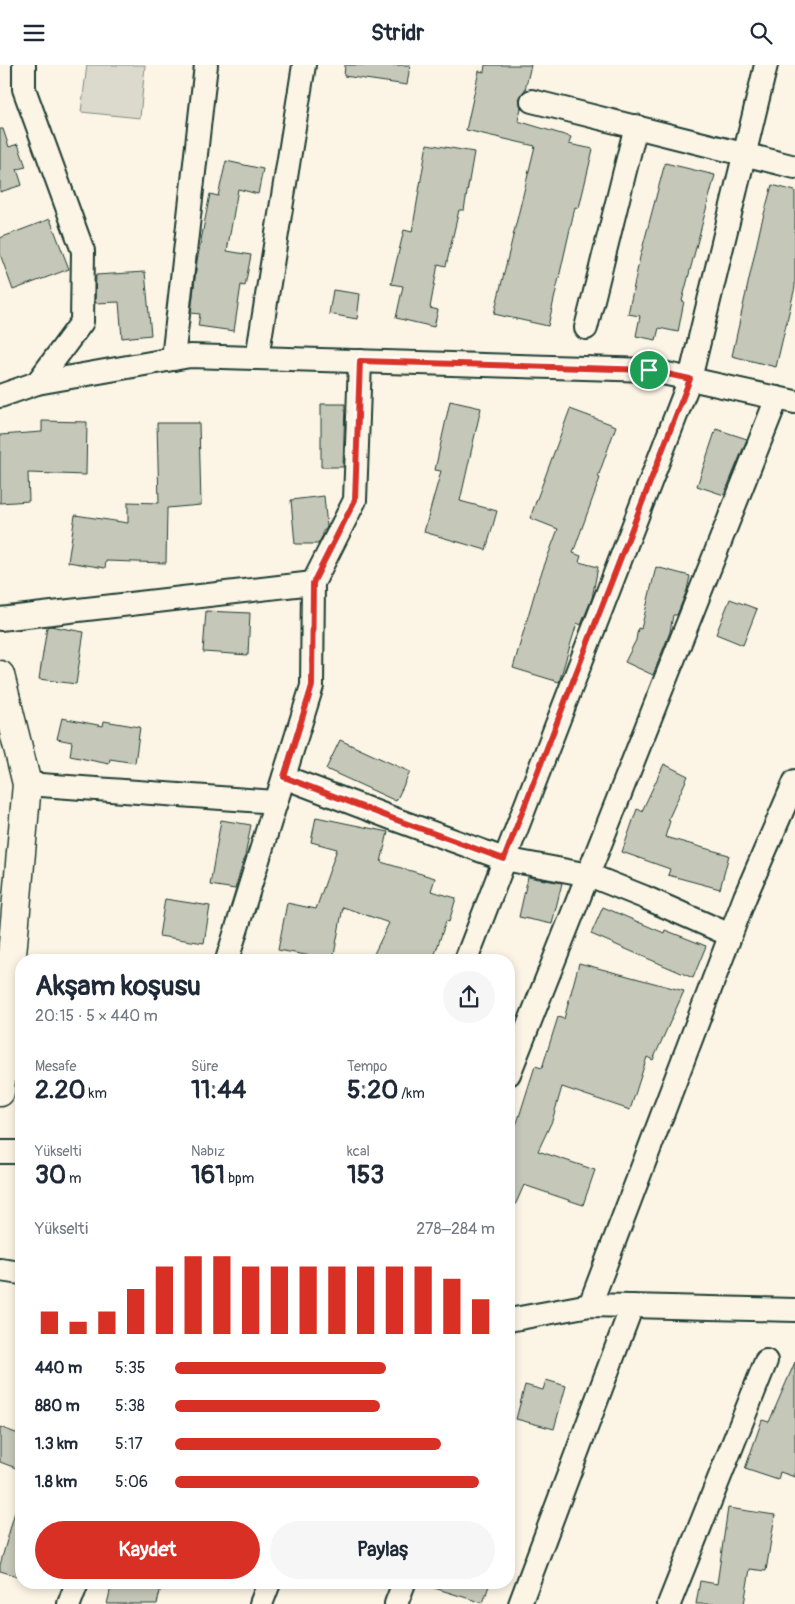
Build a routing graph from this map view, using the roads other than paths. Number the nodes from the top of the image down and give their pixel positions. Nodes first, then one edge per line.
1 (24, 65) edge
2 (30, 65) edge
3 (206, 65) edge
4 (304, 65) edge
5 (766, 65) edge
6 (24, 89) junction
7 (532, 101) dead end
8 (636, 126) junction
9 (744, 154) junction
10 (795, 167) edge
11 (586, 328) dead end
12 (257, 358) junction
13 (173, 359) junction
14 (360, 361) junction
15 (690, 379) junction
16 (37, 383) junction
17 (0, 396) edge
18 (786, 400) edge
19 (313, 583) junction
20 (0, 619) edge
21 (0, 675) edge
22 (284, 777) junction
23 (795, 781) edge
24 (27, 784) junction
25 (276, 803) junction
26 (504, 859) junction
27 (588, 875) junction
28 (730, 935) junction
29 (229, 954) edge
30 (468, 954) edge
31 (515, 1059) edge
32 (0, 1092) edge
33 (0, 1152) edge
34 (15, 1152) edge
35 (0, 1270) edge
36 (15, 1272) edge
37 (590, 1305) junction
38 (632, 1306) junction
39 (795, 1310) edge
40 (515, 1319) edge
41 (766, 1361) dead end
42 (75, 1589) edge
43 (267, 1589) edge
44 (402, 1589) edge
45 (69, 1604) edge
46 (261, 1604) edge
47 (396, 1604) edge
48 (520, 1604) edge
49 (669, 1604) edge

1 - 6 street
2 - 6 street
3 - 13 street
4 - 12 street
5 - 9 street
6 - 16 street
7 - 8 street
8 - 9 street
8 - 11 street
9 - 10 street
9 - 15 street
12 - 13 street
12 - 14 street
13 - 16 street
14 - 15 street
14 - 19 street
15 - 18 street
15 - 26 street
16 - 17 street
18 - 27 street
19 - 20 street
19 - 22 street
21 - 24 street
22 - 25 street
22 - 26 street
23 - 28 street
24 - 25 street
24 - 32 street
25 - 29 street
26 - 27 street
26 - 30 street
27 - 28 street
27 - 31 street
28 - 37 street
33 - 34 street
35 - 36 street
37 - 38 street
37 - 40 street
38 - 39 street
38 - 48 street
41 - 49 street
42 - 45 street
43 - 46 street
44 - 47 street

